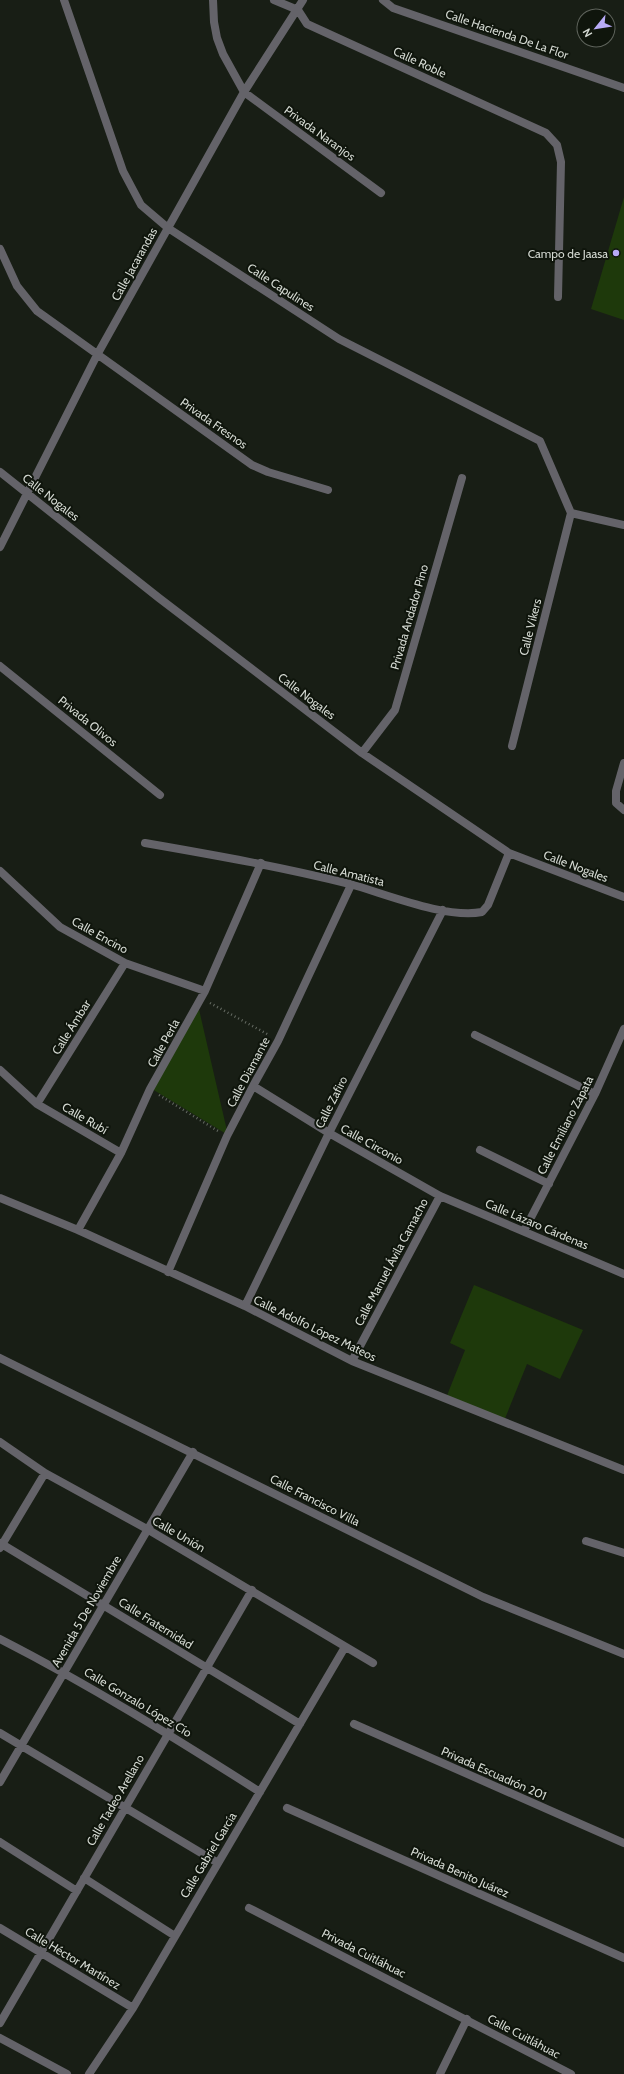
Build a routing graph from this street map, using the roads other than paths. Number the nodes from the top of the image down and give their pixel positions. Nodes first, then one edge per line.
1 (64, 0) edge
2 (213, 0) edge
3 (274, 0) edge
4 (303, 0) edge
5 (383, 0) edge
6 (298, 10) junction
7 (624, 88) edge
8 (244, 92) junction
9 (381, 193) dead end
10 (168, 228) junction
11 (0, 249) edge
12 (558, 297) dead end
13 (97, 355) junction
14 (0, 472) edge
15 (462, 478) dead end
16 (328, 490) dead end
17 (28, 494) junction
18 (571, 514) junction
19 (624, 525) edge
20 (0, 547) edge
21 (0, 666) edge
22 (512, 746) dead end
23 (362, 753) junction
24 (624, 763) edge
25 (160, 795) dead end
26 (624, 810) edge
27 (145, 843) dead end
28 (509, 854) junction
29 (261, 863) junction
30 (0, 871) edge
31 (351, 885) junction
32 (624, 897) edge
33 (442, 910) junction
34 (125, 963) junction
35 (203, 995) junction
36 (624, 1029) edge
37 (475, 1035) dead end
38 (1, 1073) edge
39 (253, 1086) junction
40 (595, 1094) junction
41 (37, 1104) junction
42 (329, 1133) junction
43 (480, 1150) dead end
44 (121, 1153) junction
45 (548, 1184) junction
46 (440, 1196) junction
47 (0, 1198) edge
48 (78, 1230) junction
49 (524, 1231) junction
50 (168, 1272) junction
51 (624, 1274) edge
52 (245, 1306) junction
53 (0, 1358) edge
54 (352, 1361) junction
55 (0, 1442) edge
56 (193, 1452) junction
57 (624, 1470) edge
58 (45, 1473) junction
59 (147, 1529) junction
60 (586, 1540) dead end
61 (1, 1545) edge
62 (624, 1554) edge
63 (252, 1590) junction
64 (104, 1604) junction
65 (0, 1638) edge
66 (345, 1647) junction
67 (624, 1654) edge
68 (373, 1663) dead end
69 (206, 1668) junction
70 (64, 1672) junction
71 (300, 1724) junction
72 (354, 1724) dead end
73 (0, 1733) edge
74 (168, 1734) junction
75 (22, 1745) junction
76 (0, 1782) edge
77 (260, 1792) junction
78 (125, 1808) junction
79 (287, 1808) dead end
80 (0, 1842) edge
81 (624, 1843) edge
82 (218, 1863) junction
83 (84, 1878) junction
84 (77, 1891) junction
85 (249, 1908) dead end
86 (0, 1928) edge
87 (175, 1936) junction
88 (41, 1952) junction
89 (624, 1958) edge
90 (133, 2008) junction
91 (467, 2019) junction
92 (0, 2023) edge
93 (0, 2038) edge
94 (67, 2074) edge
95 (89, 2074) edge
96 (440, 2074) edge
97 (571, 2074) edge

1 - 10 street, Calle Capulines
2 - 8 street
3 - 6 street, Calle Roble
4 - 6 street, Calle Jacarandas
5 - 7 street, Calle Hacienda De La Flor
6 - 8 street, Calle Jacarandas
6 - 12 street, Calle Roble
8 - 9 street, Privada Naranjos
8 - 10 street, Calle Jacarandas
10 - 13 street, Calle Jacarandas
10 - 18 street, Calle Capulines
11 - 13 street, Privada Fresnos
13 - 16 street, Privada Fresnos
13 - 17 street, Calle Jacarandas
14 - 17 street, Calle Nogales
15 - 23 street, Privada Andador Pino
17 - 20 street, Calle Jacarandas
17 - 23 street, Calle Nogales
18 - 19 street
18 - 22 street, Calle Vikers
21 - 25 street, Privada Olivos
23 - 28 street, Calle Nogales
24 - 26 street
27 - 29 street, Calle Amatista
28 - 32 street, Calle Nogales
28 - 33 street, Calle Amatista
29 - 31 street, Calle Amatista
29 - 35 street, Calle Perla
30 - 34 street, Calle Encino
31 - 33 street, Calle Amatista
31 - 39 street, Calle Diamante
33 - 42 street, Calle Zafiro
34 - 35 street, Calle Encino
34 - 41 street, Calle Ámbar
35 - 44 street, Calle Perla
36 - 40 street, Calle Emiliano Zapata
37 - 40 street
38 - 41 street, Calle Rubí
39 - 42 street, Calle Circonio
39 - 50 street, Calle Diamante
40 - 45 street, Calle Emiliano Zapata
41 - 44 street, Calle Rubí
42 - 46 street, Calle Circonio
42 - 52 street, Calle Zafiro
43 - 45 street
44 - 48 street, Calle Perla
45 - 49 street, Calle Emiliano Zapata
46 - 49 street, Calle Lázaro Cárdenas
46 - 54 street, Calle Manuel Ávila Camacho
47 - 48 street, Calle Adolfo López Mateos
48 - 50 street, Calle Adolfo López Mateos
49 - 51 street, Calle Lázaro Cárdenas
50 - 52 street, Calle Adolfo López Mateos
52 - 54 street, Calle Adolfo López Mateos
53 - 56 street, Calle Francisco Villa
54 - 57 street, Calle Adolfo López Mateos
55 - 58 street, Calle Unión
56 - 59 street, Avenida 5 De Noviembre
56 - 67 street, Calle Francisco Villa
58 - 59 street, Calle Unión
58 - 61 street
59 - 63 street, Calle Unión
59 - 64 street, Avenida 5 De Noviembre
60 - 62 street
61 - 64 street, Calle Fraternidad
63 - 66 street, Calle Unión
63 - 69 street, Calle Tadeo Arellano
64 - 69 street, Calle Fraternidad
64 - 70 street, Avenida 5 De Noviembre
65 - 70 street, Calle Gonzalo López Cío
66 - 68 street, Calle Unión
66 - 71 street, Calle Gabriel García
69 - 71 street, Calle Fraternidad
69 - 74 street, Calle Tadeo Arellano
70 - 74 street, Calle Gonzalo López Cío
70 - 75 street, Avenida 5 De Noviembre
71 - 77 street, Calle Gabriel García
72 - 81 street, Privada Escuadrón 201
73 - 75 street
74 - 77 street, Calle Gonzalo López Cío
74 - 78 street, Calle Tadeo Arellano
75 - 76 street, Avenida 5 De Noviembre
75 - 78 street
77 - 82 street, Calle Gabriel García
78 - 82 street
78 - 83 street, Calle Tadeo Arellano
79 - 89 street, Privada Benito Juárez
80 - 84 street
82 - 87 street, Calle Gabriel García
83 - 84 street, Calle Tadeo Arellano
83 - 87 street
84 - 88 street, Calle Tadeo Arellano
85 - 91 street, Privada Cuitláhuac
86 - 88 street, Calle Héctor Martínez
87 - 90 street, Calle Gabriel García
88 - 90 street, Calle Héctor Martínez
88 - 92 street, Calle Tadeo Arellano
90 - 95 street, Calle Gabriel García
91 - 96 street
91 - 97 street, Calle Cuitláhuac
93 - 94 street

